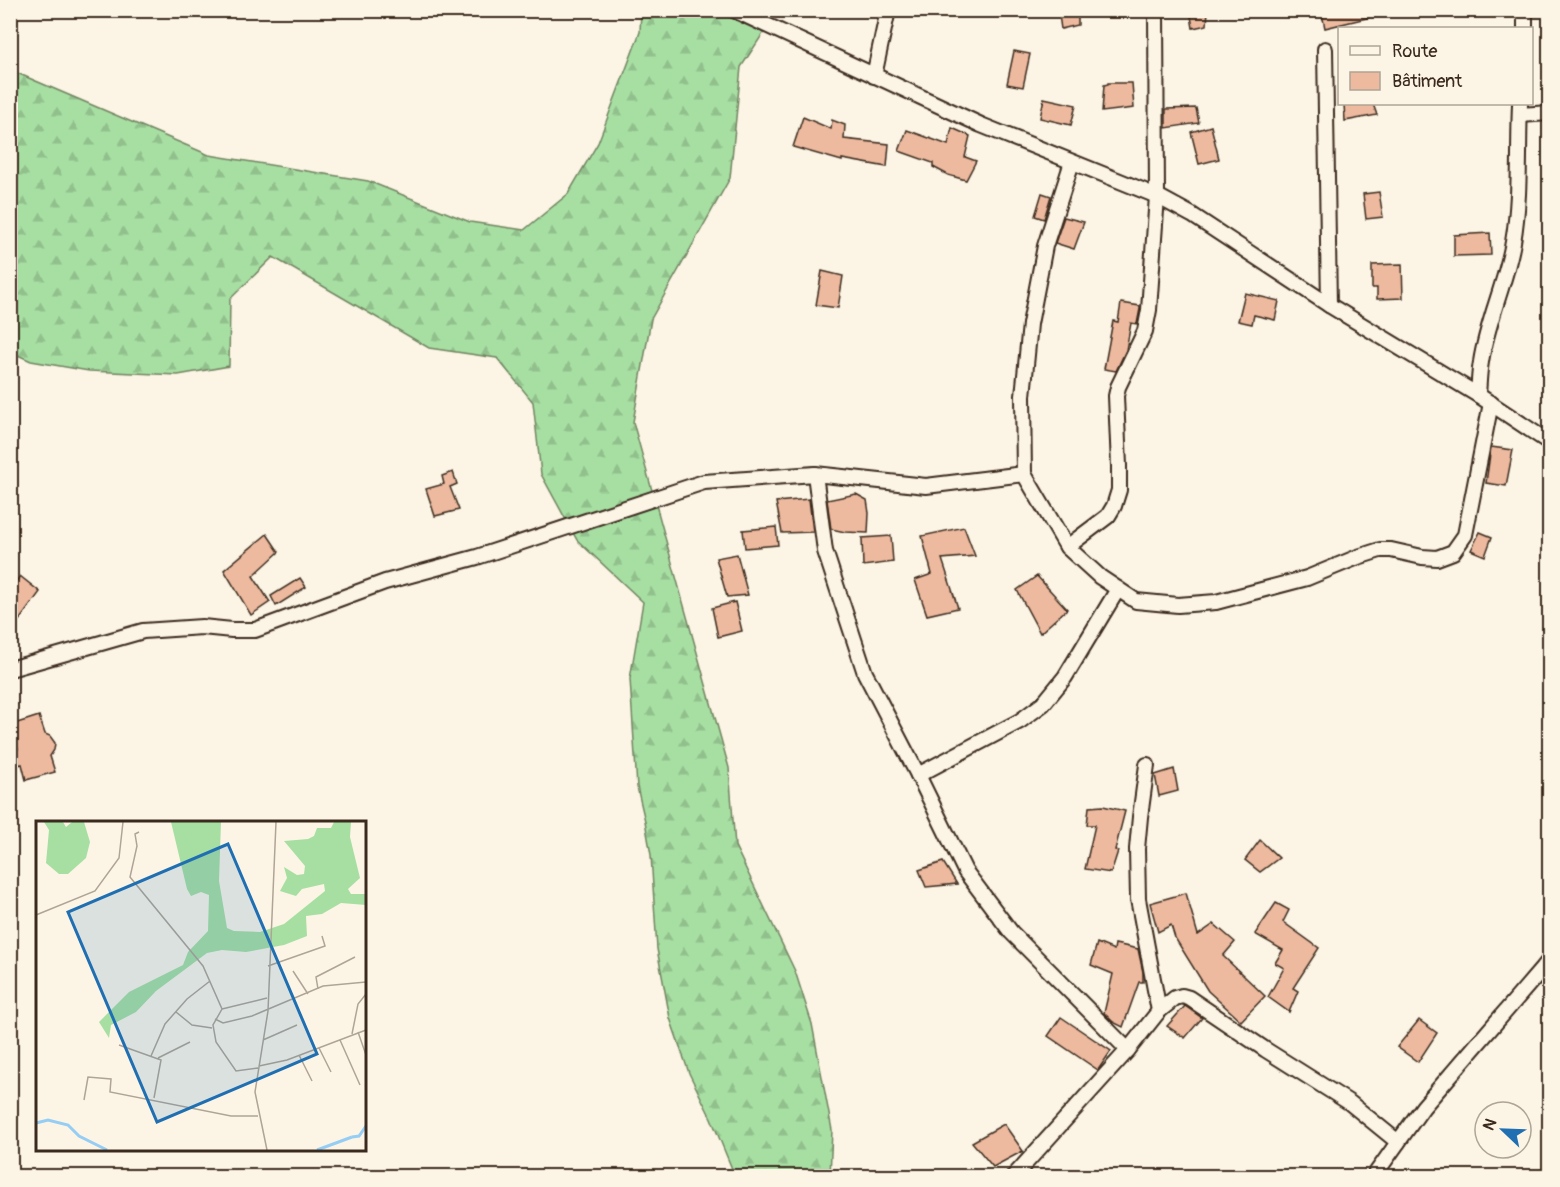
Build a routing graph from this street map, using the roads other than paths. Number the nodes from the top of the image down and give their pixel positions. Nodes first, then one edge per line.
1 (734, 10) edge
2 (888, 10) edge
3 (1156, 10) edge
4 (1525, 10) edge
5 (1525, 27) edge
6 (1325, 49) dead end
7 (874, 76) junction
8 (1520, 109) edge
9 (1550, 113) edge
10 (1072, 162) junction
11 (1157, 196) junction
12 (1329, 305) junction
13 (1478, 394) junction
14 (1491, 403) junction
15 (1550, 443) edge
16 (815, 474) junction
17 (1024, 474) junction
18 (1067, 547) junction
19 (1118, 589) junction
20 (10, 669) edge
21 (1147, 765) dead end
22 (918, 776) junction
23 (1550, 959) edge
24 (1159, 1011) junction
25 (1128, 1050) junction
26 (1398, 1142) junction
27 (1014, 1176) edge
28 (1374, 1176) edge

1 - 7 street
2 - 7 street
3 - 11 street
4 - 5 street
6 - 12 street
7 - 10 street
8 - 9 street
8 - 13 street
10 - 11 street
10 - 17 street
11 - 12 street
11 - 18 street
12 - 13 street
13 - 14 street
14 - 15 street
14 - 19 street
16 - 17 street
16 - 20 street
16 - 22 street
17 - 18 street
18 - 19 street
19 - 22 street
21 - 24 street
22 - 25 street
23 - 26 street
24 - 25 street
24 - 26 street
25 - 27 street
26 - 28 street

